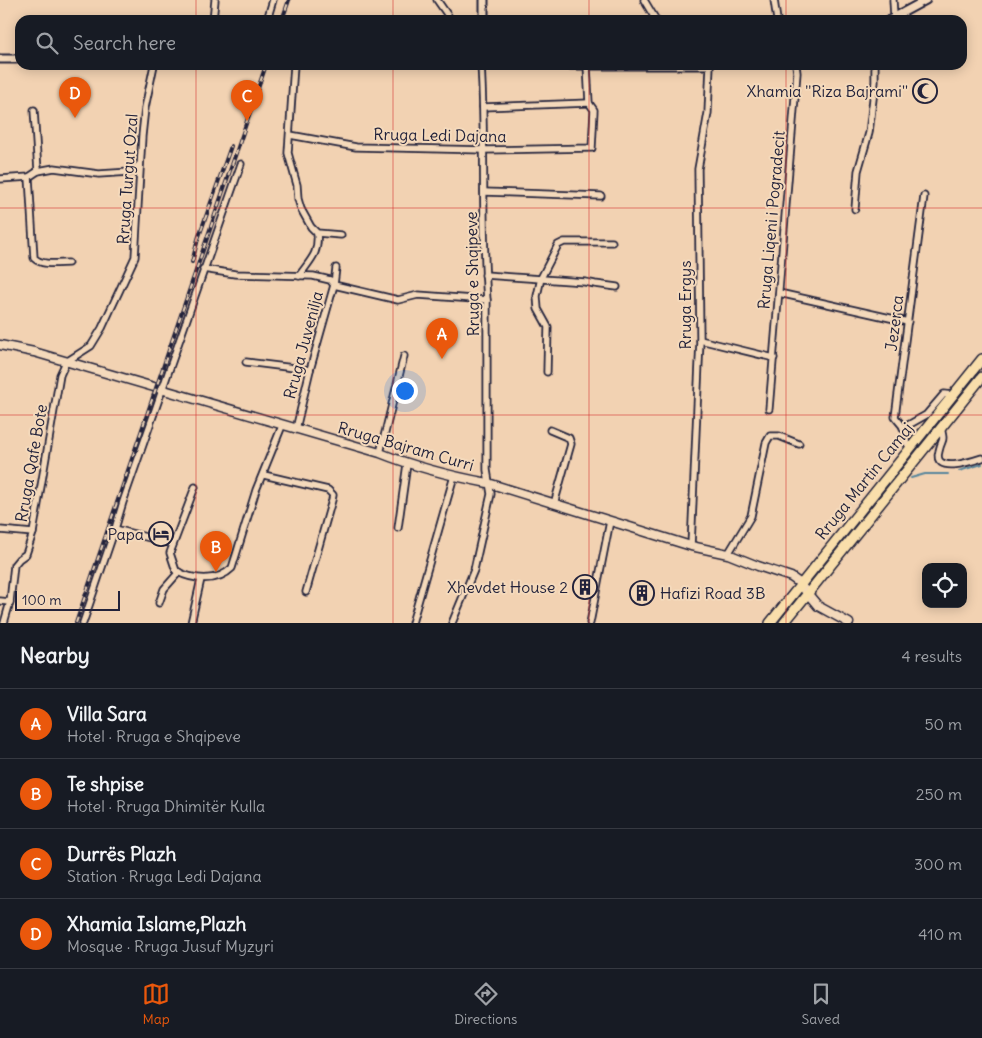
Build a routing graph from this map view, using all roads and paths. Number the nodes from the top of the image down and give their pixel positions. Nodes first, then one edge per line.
1 (215, 0) edge
2 (273, 0) edge
3 (437, 0) edge
4 (484, 0) edge
5 (644, 0) edge
6 (774, 0) edge
7 (893, 0) edge
8 (926, 0) edge
9 (214, 15) edge
10 (268, 15) edge
11 (448, 15) edge
12 (484, 15) edge
13 (653, 15) edge
14 (776, 15) edge
15 (892, 15) edge
16 (898, 15) edge
17 (15, 58) edge
18 (0, 59) edge
19 (153, 70) edge
20 (294, 70) edge
21 (481, 70) edge
22 (587, 70) edge
23 (710, 70) edge
24 (797, 70) edge
25 (875, 70) edge
26 (589, 103) junction
27 (483, 107) junction
28 (34, 110) dead end
29 (290, 135) junction
30 (484, 150) junction
31 (240, 164) dead end
32 (139, 165) junction
33 (38, 171) junction
34 (29, 177) junction
35 (0, 179) edge
36 (484, 192) junction
37 (601, 196) dead end
38 (924, 196) dead end
39 (855, 209) dead end
40 (317, 233) junction
41 (341, 235) dead end
42 (612, 242) dead end
43 (68, 263) dead end
44 (336, 268) dead end
45 (203, 269) junction
46 (485, 275) junction
47 (299, 276) junction
48 (541, 278) junction
49 (334, 285) junction
50 (617, 287) dead end
51 (779, 293) junction
52 (488, 300) junction
53 (908, 322) junction
54 (700, 340) junction
55 (0, 345) edge
56 (404, 356) dead end
57 (774, 358) junction
58 (982, 359) edge
59 (66, 362) junction
60 (246, 362) dead end
61 (310, 370) junction
62 (547, 372) dead end
63 (982, 376) edge
64 (163, 391) junction
65 (953, 395) junction
66 (769, 409) dead end
67 (282, 426) junction
68 (904, 428) junction
69 (941, 428) junction
70 (296, 429) junction
71 (550, 430) dead end
72 (798, 444) dead end
73 (910, 448) junction
74 (380, 454) junction
75 (982, 458) edge
76 (407, 464) junction
77 (264, 475) junction
78 (454, 476) junction
79 (488, 483) junction
80 (195, 487) dead end
81 (554, 504) junction
82 (610, 521) junction
83 (398, 528) dead end
84 (115, 529) junction
85 (0, 530) edge
86 (33, 533) junction
87 (173, 544) junction
88 (691, 546) junction
89 (728, 554) junction
90 (179, 572) junction
91 (201, 579) junction
92 (800, 585) junction
93 (306, 592) dead end
94 (808, 595) junction
95 (0, 601) edge
96 (10, 602) junction
97 (159, 603) dead end
98 (4, 623) edge
99 (83, 623) edge
100 (191, 623) edge
101 (412, 623) edge
102 (452, 623) edge
103 (590, 623) edge
104 (770, 623) edge
105 (784, 623) edge
106 (849, 623) edge

1 - 9 street
2 - 10 street
3 - 11 street
4 - 12 street
5 - 13 street
6 - 14 street
7 - 15 street
8 - 16 street
17 - 18 street
19 - 32 street, Rruga Turgut Ozal
20 - 29 street
21 - 27 street, Rruga e Shqipeve
22 - 26 street
23 - 54 street, Rruga Ergys
24 - 51 street, Rruga Liqeni i Pogradecit
25 - 39 street
26 - 27 street
26 - 30 street, Rruga Ledi Dajana
27 - 30 street, Rruga e Shqipeve
28 - 33 street
29 - 30 street, Rruga Ledi Dajana
29 - 40 street
30 - 36 street, Rruga e Shqipeve
31 - 45 street
32 - 33 street
32 - 59 street, Rruga Turgut Ozal
33 - 34 street
34 - 35 street
34 - 43 street
36 - 37 street
36 - 46 street, Rruga e Shqipeve
38 - 53 street, Jezerca
40 - 41 street
40 - 47 street
42 - 48 street
44 - 49 street, Rruga Juvenilja
45 - 47 street
45 - 64 street
46 - 48 street
46 - 52 street, Rruga e Shqipeve
47 - 49 street
48 - 50 street
48 - 62 street
49 - 52 street
49 - 61 street, Rruga Juvenilja
51 - 53 street
51 - 57 street, Rruga Liqeni i Pogradecit
52 - 79 street, Rruga e Shqipeve
53 - 68 street, Jezerca
54 - 57 street
54 - 88 street, Rruga Ergys
55 - 59 main road, Rruga Bajram Curri
56 - 74 street
57 - 66 street, Rruga Liqeni i Pogradecit
58 - 65 highway, Rruga Martin Camaj
59 - 64 main road, Rruga Bajram Curri
59 - 86 street, Rruga Qafe Bote
60 - 61 street
61 - 70 street, Rruga Juvenilja
63 - 69 highway, Rruga Martin Camaj
64 - 67 main road, Rruga Bajram Curri
64 - 84 street
65 - 68 street
65 - 73 highway, Rruga Martin Camaj
67 - 70 main road, Rruga Bajram Curri
67 - 77 street
68 - 73 street, Jezerca
69 - 75 street
69 - 94 highway, Rruga Martin Camaj
70 - 74 main road, Rruga Bajram Curri
71 - 81 street
72 - 89 street
73 - 92 highway, Rruga Martin Camaj
74 - 76 main road, Rruga Bajram Curri
76 - 78 main road, Rruga Bajram Curri
76 - 83 street
77 - 91 street
77 - 93 street
78 - 79 main road, Rruga Bajram Curri
78 - 101 street
79 - 81 main road, Rruga Bajram Curri
79 - 102 street, Rruga e Shqipeve
80 - 87 street
81 - 82 main road, Rruga Bajram Curri
82 - 88 main road, Rruga Bajram Curri
82 - 103 street
84 - 87 street
84 - 99 street
85 - 86 street
86 - 96 street, Rruga Qafe Bote
87 - 90 street
88 - 89 main road, Rruga Bajram Curri
89 - 92 main road, Rruga Bajram Curri
90 - 91 street
90 - 97 street
91 - 100 street
92 - 94 main road
92 - 104 highway, Rruga Martin Camaj
94 - 105 highway, Rruga Martin Camaj
94 - 106 main road
95 - 96 street
96 - 98 street, Rruga Qafe Bote

